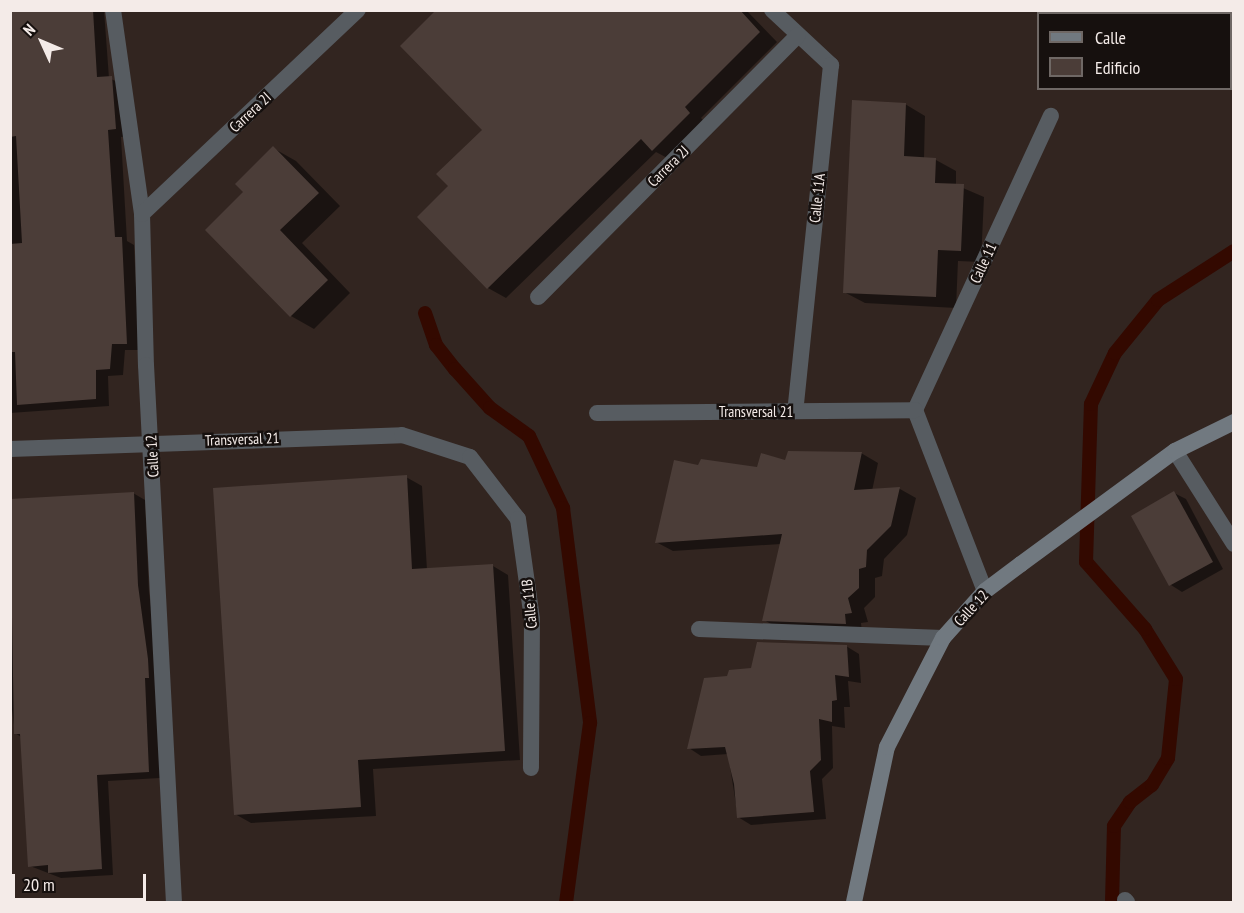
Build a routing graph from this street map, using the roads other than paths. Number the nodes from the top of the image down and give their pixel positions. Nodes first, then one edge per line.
1 (113, 10) edge
2 (358, 10) edge
3 (772, 10) edge
4 (798, 35) junction
5 (1052, 116) dead end
6 (142, 214) junction
7 (538, 297) dead end
8 (915, 410) junction
9 (795, 411) junction
10 (597, 413) dead end
11 (1233, 422) edge
12 (152, 442) junction
13 (10, 449) edge
14 (1176, 451) junction
15 (470, 457) joint
16 (1233, 544) edge
17 (985, 591) junction
18 (699, 629) dead end
19 (943, 638) junction
20 (531, 768) dead end
21 (174, 903) edge
22 (854, 903) edge

1 - 6 street, Calle 12
2 - 6 street, Carrera 2I
3 - 4 street, Calle 11A
4 - 7 street, Carrera 2J
4 - 9 street, Calle 11A
5 - 8 street, Calle 11
6 - 12 street, Calle 12
8 - 9 street, Transversal 21
8 - 17 street
9 - 10 street, Transversal 21
11 - 14 main road, Calle 12
12 - 13 street, Transversal 21
12 - 15 street, Transversal 21
12 - 21 street, Calle 12
14 - 16 street
14 - 17 main road, Calle 12
15 - 20 street, Calle 11B
17 - 19 main road, Calle 12
18 - 19 street
19 - 22 main road, Calle 12

